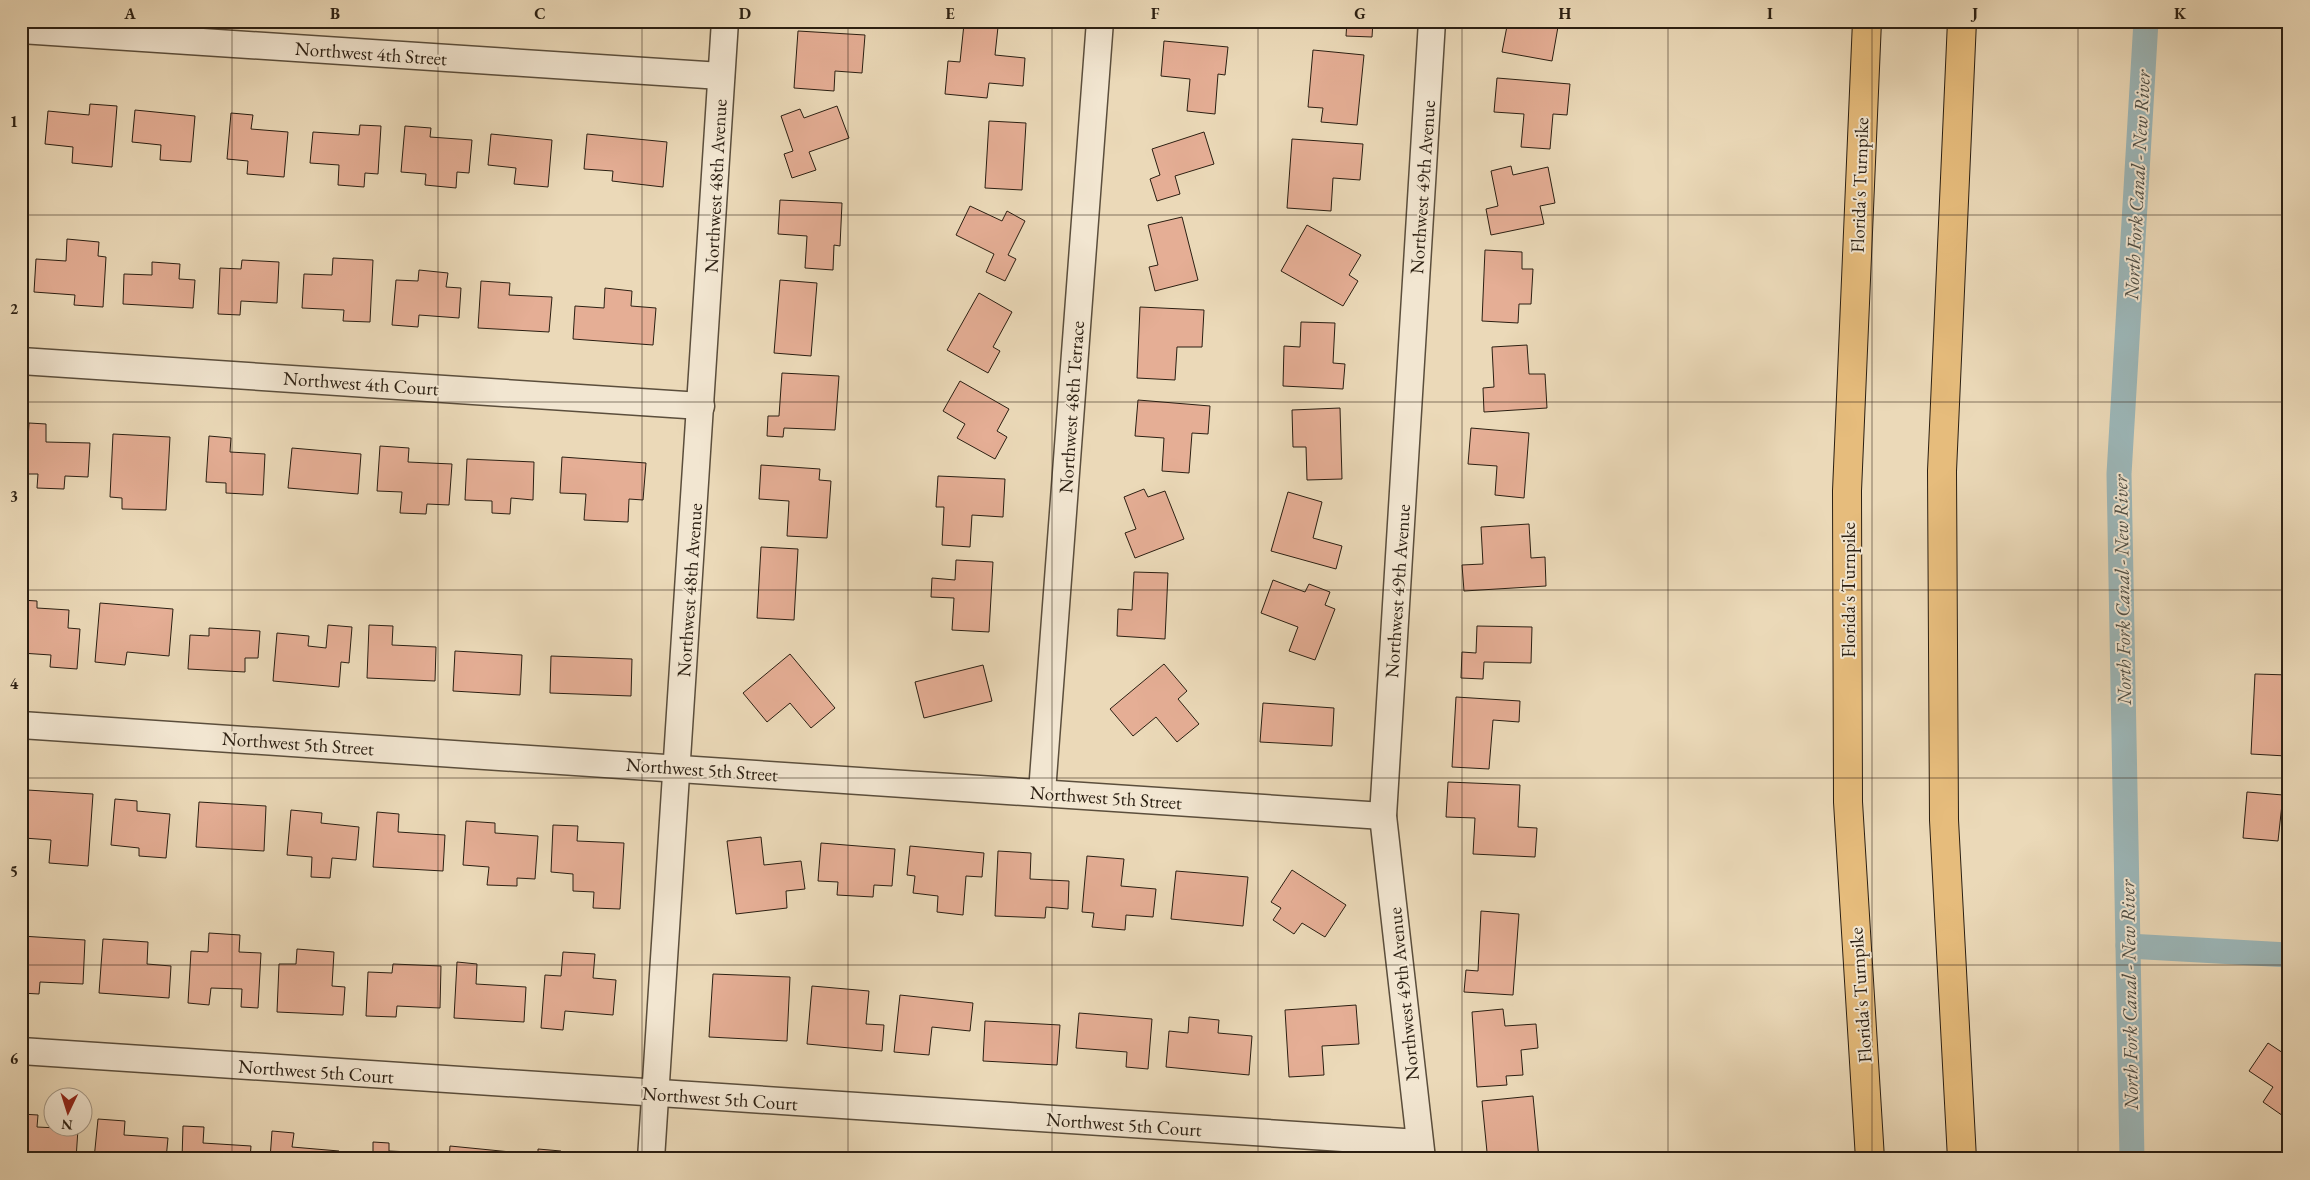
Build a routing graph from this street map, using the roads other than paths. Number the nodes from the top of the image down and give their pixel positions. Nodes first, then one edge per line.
1 (725, 21) edge
2 (1100, 21) edge
3 (1432, 21) edge
4 (1867, 21) edge
5 (1962, 21) edge
6 (21, 30) edge
7 (721, 76) junction
8 (21, 361) edge
9 (701, 406) junction
10 (21, 725) edge
11 (677, 768) junction
12 (1042, 792) junction
13 (1383, 816) junction
14 (21, 1051) edge
15 (656, 1094) junction
16 (1420, 1151) edge
17 (651, 1159) edge
18 (1870, 1159) edge
19 (1962, 1159) edge

1 - 7 street, Northwest 48th Avenue
2 - 12 street, Northwest 48th Terrace
3 - 13 street, Northwest 49th Avenue
4 - 18 highway, Florida's Turnpike
5 - 19 highway
6 - 7 street, Northwest 4th Street
7 - 9 street, Northwest 48th Avenue
8 - 9 street, Northwest 4th Court
9 - 11 street, Northwest 48th Avenue
10 - 11 street, Northwest 5th Street
11 - 12 street, Northwest 5th Street
11 - 15 street, Northwest 48th Avenue
12 - 13 street, Northwest 5th Street
13 - 16 street, Northwest 49th Avenue
14 - 15 street, Northwest 5th Court
15 - 16 street, Northwest 5th Court
15 - 17 street, Northwest 48th Avenue

